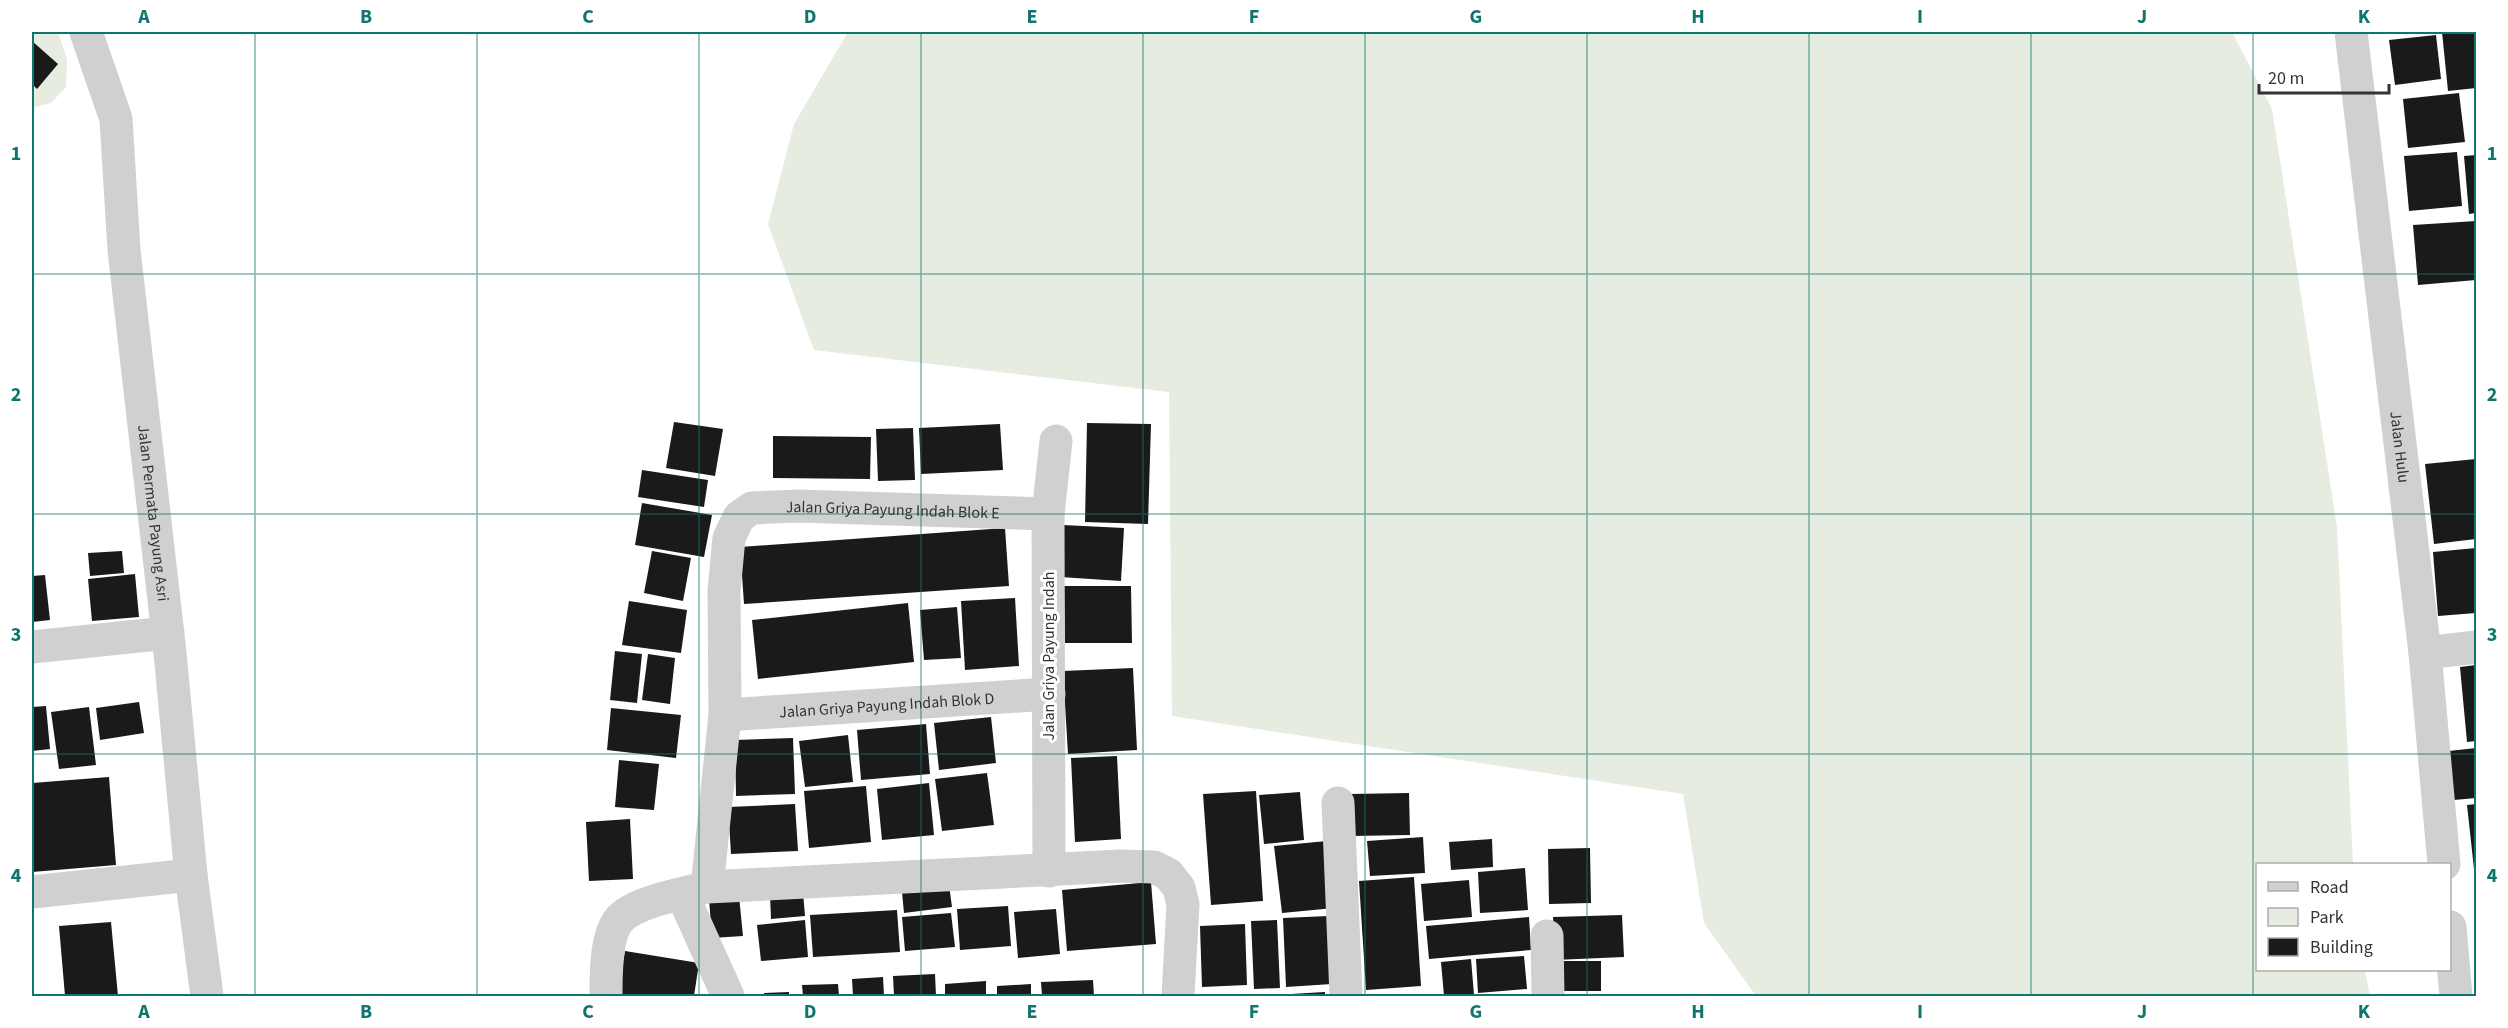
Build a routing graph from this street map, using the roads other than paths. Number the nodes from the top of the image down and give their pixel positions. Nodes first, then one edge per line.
1 (86, 32) edge
2 (2351, 32) edge
3 (1056, 441) dead end
4 (1048, 514) junction
5 (168, 633) junction
6 (32, 647) edge
7 (2476, 648) edge
8 (2425, 653) junction
9 (1049, 694) junction
10 (725, 715) junction
11 (1338, 803) dead end
12 (2444, 863) edge
13 (1049, 871) junction
14 (191, 875) junction
15 (695, 891) junction
16 (32, 892) edge
17 (1547, 936) dead end
18 (2451, 938) edge
19 (207, 996) edge
20 (606, 996) edge
21 (728, 996) edge
22 (1178, 996) edge
23 (1346, 996) edge
24 (1548, 996) edge
25 (2456, 996) edge

1 - 5 street, Jalan Permata Payung Asri
2 - 8 street, Jalan Hulu
3 - 4 street, Jalan Griya Payung Indah
4 - 9 street, Jalan Griya Payung Indah
4 - 10 street, Jalan Griya Payung Indah Blok E
5 - 6 street
5 - 14 street, Jalan Permata Payung Asri
7 - 8 street
8 - 12 street, Jalan Hulu
9 - 10 street, Jalan Griya Payung Indah Blok D
9 - 13 street, Jalan Griya Payung Indah
10 - 15 street
11 - 23 street
13 - 15 street
13 - 22 street
14 - 16 street
14 - 19 street, Jalan Permata Payung Asri
15 - 20 street
15 - 21 street
17 - 24 street
18 - 25 street

